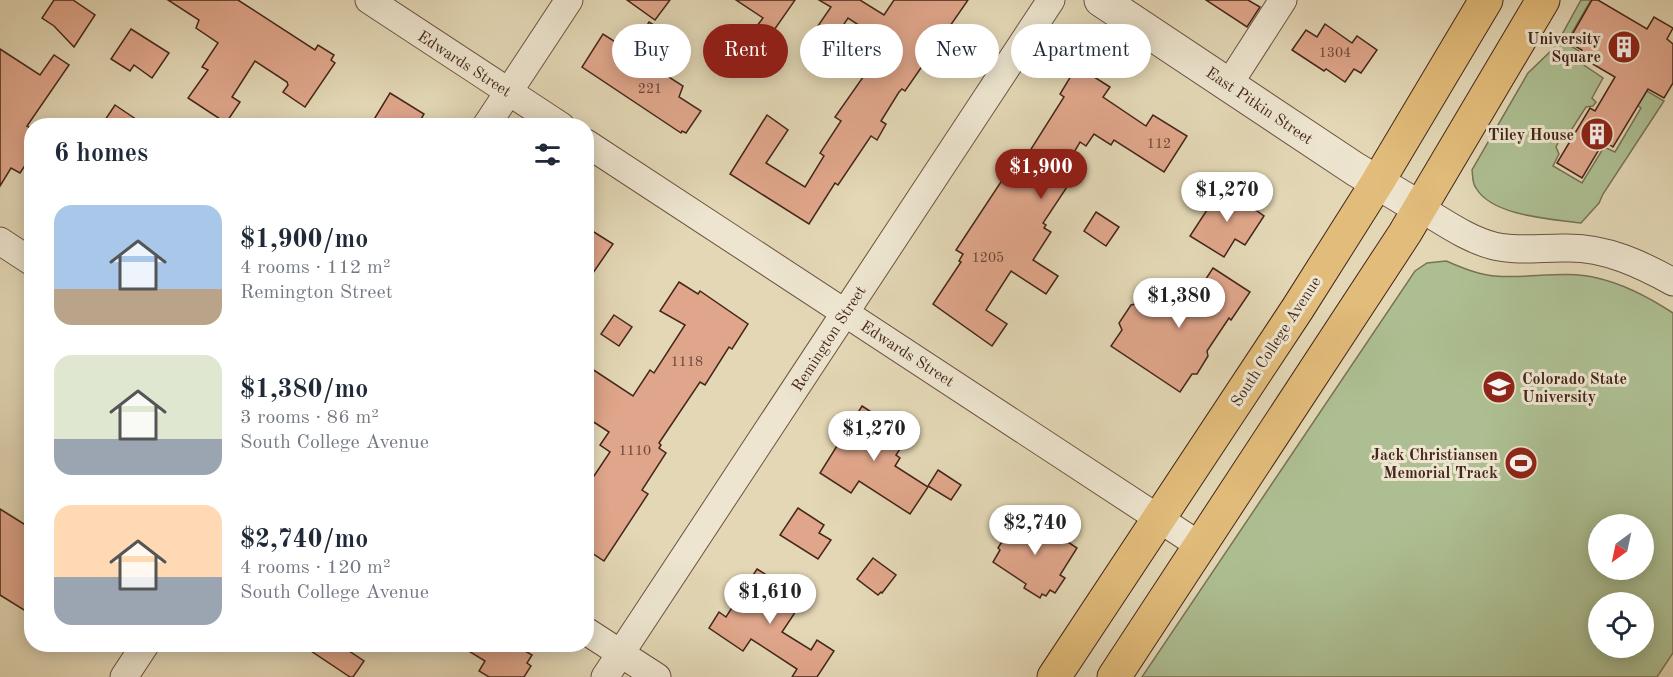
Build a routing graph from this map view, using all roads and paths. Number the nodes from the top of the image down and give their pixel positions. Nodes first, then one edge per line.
1 (369, 0) edge
2 (569, 0) edge
3 (1051, 0) edge
4 (1101, 0) edge
5 (1284, 0) edge
6 (1486, 0) edge
7 (1543, 0) edge
8 (1229, 84) junction
9 (509, 92) junction
10 (491, 118) edge
11 (549, 118) edge
12 (594, 147) edge
13 (1377, 183) junction
14 (1420, 208) junction
15 (0, 241) edge
16 (24, 257) edge
17 (1673, 282) edge
18 (845, 312) junction
19 (1158, 518) junction
20 (1199, 545) junction
21 (594, 636) edge
22 (140, 652) edge
23 (621, 654) junction
24 (124, 677) edge
25 (605, 677) edge
26 (657, 677) edge
27 (1054, 677) edge
28 (1114, 677) edge

1 - 9 street, Edwards Street
2 - 9 street
3 - 18 street, Remington Street
4 - 8 street, East Pitkin Street
5 - 8 street
6 - 13 highway, South College Avenue
7 - 14 highway
8 - 13 street, East Pitkin Street
9 - 10 street
9 - 11 street, Edwards Street
12 - 18 street, Edwards Street
13 - 14 street, East Pitkin Street
13 - 19 highway, South College Avenue
14 - 17 street
14 - 20 highway
15 - 16 street
18 - 19 street, Edwards Street
18 - 23 street, Remington Street
19 - 20 street, Edwards Street
19 - 27 highway, South College Avenue
20 - 28 highway
21 - 23 street
22 - 24 street
23 - 25 street, Remington Street
23 - 26 street

